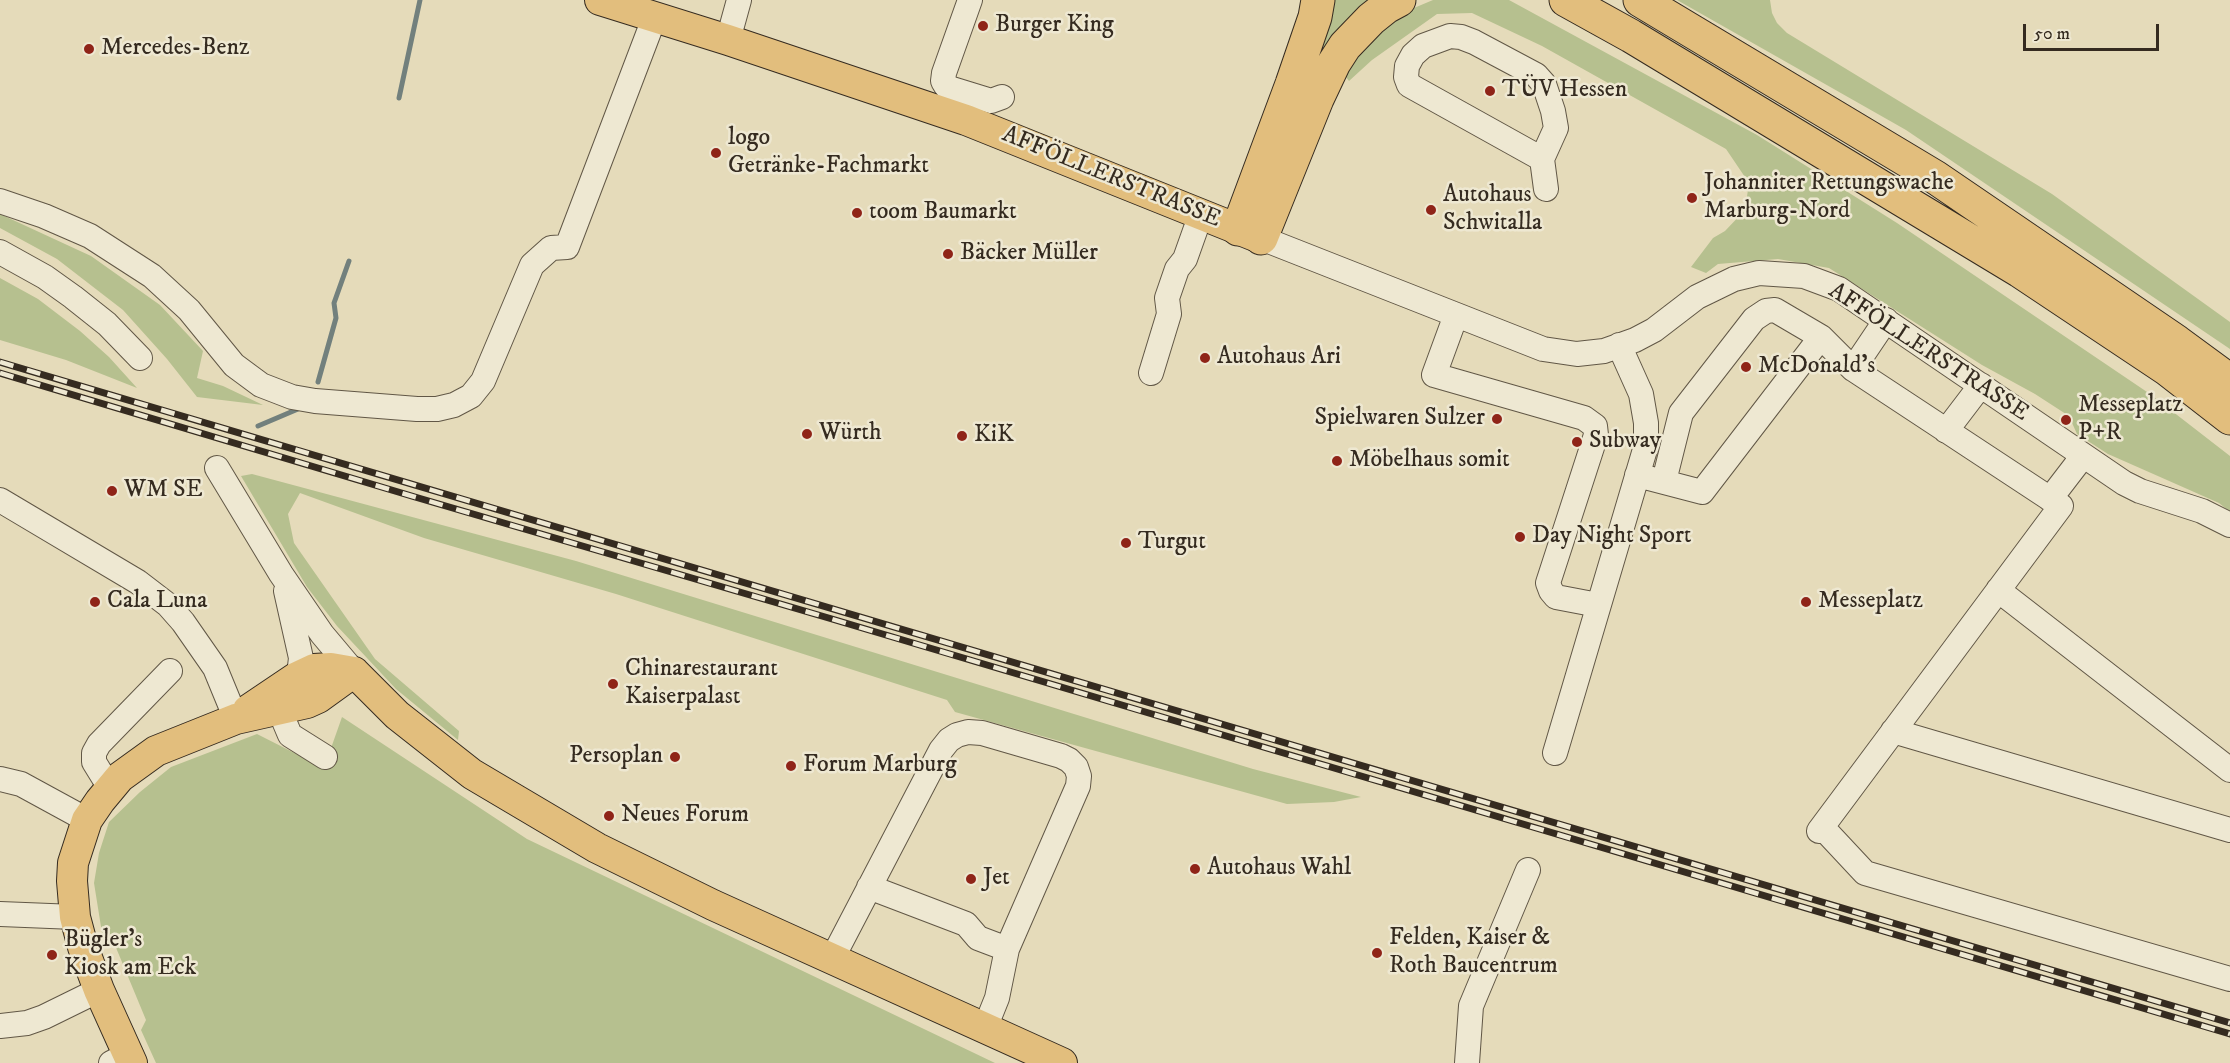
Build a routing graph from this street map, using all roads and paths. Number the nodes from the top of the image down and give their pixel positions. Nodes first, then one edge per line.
1 (600, 0) edge
2 (740, 0) edge
3 (970, 0) edge
4 (1318, 0) edge
5 (1399, 0) edge
6 (1550, 0) edge
7 (1640, 0) edge
8 (1574, 4) edge
9 (655, 16) junction
10 (728, 40) junction
11 (1002, 97) dead end
12 (1542, 159) junction
13 (1546, 189) dead end
14 (0, 201) edge
15 (1201, 214) junction
16 (1249, 234) junction
17 (0, 252) edge
18 (1456, 315) junction
19 (1886, 320) junction
20 (1821, 337) junction
21 (1620, 345) junction
22 (140, 358) dead end
23 (1853, 369) junction
24 (1151, 373) dead end
25 (2230, 381) edge
26 (1981, 385) junction
27 (2230, 418) edge
28 (1946, 431) junction
29 (2083, 456) junction
30 (217, 468) dead end
31 (1637, 475) junction
32 (1664, 481) junction
33 (2050, 499) junction
34 (0, 501) edge
35 (2230, 525) edge
36 (281, 574) junction
37 (1998, 590) junction
38 (1597, 609) junction
39 (170, 670) dead end
40 (354, 672) junction
41 (299, 675) junction
42 (279, 710) junction
43 (236, 719) junction
44 (1893, 731) junction
45 (1555, 753) dead end
46 (325, 757) dead end
47 (2230, 770) edge
48 (0, 779) edge
49 (110, 788) junction
50 (87, 820) junction
51 (2230, 830) edge
52 (1528, 870) dead end
53 (869, 887) junction
54 (0, 914) edge
55 (75, 916) junction
56 (1006, 952) junction
57 (832, 959) junction
58 (2230, 979) edge
59 (99, 990) junction
60 (977, 1024) junction
61 (0, 1026) edge
62 (124, 1060) edge
63 (1062, 1063) edge
64 (1467, 1063) edge

1 - 9 main road, AFFÖLLERSTRASSE
2 - 10 street
3 - 11 street
4 - 16 highway
5 - 16 highway
6 - 8 highway
7 - 25 highway
8 - 27 highway
9 - 10 main road, AFFÖLLERSTRASSE
9 - 14 street
10 - 15 main road, AFFÖLLERSTRASSE
12 - 12 street
12 - 13 street
15 - 16 main road, AFFÖLLERSTRASSE
15 - 24 street
16 - 18 street, AFFÖLLERSTRASSE
17 - 22 street
18 - 21 street, AFFÖLLERSTRASSE
18 - 38 street
19 - 21 street, AFFÖLLERSTRASSE
19 - 23 street
19 - 26 street, AFFÖLLERSTRASSE
20 - 23 street
20 - 32 street
20 - 32 street
21 - 31 street
23 - 28 street
26 - 28 street
26 - 29 street, AFFÖLLERSTRASSE
28 - 33 street
29 - 33 street
29 - 35 street, AFFÖLLERSTRASSE
30 - 36 street
31 - 32 street
31 - 38 street
33 - 37 street
34 - 43 street
36 - 40 street
36 - 41 street
37 - 44 street
37 - 47 street
38 - 45 street
39 - 49 street
40 - 41 main road
40 - 42 main road
40 - 57 main road
41 - 43 main road
42 - 43 main road
42 - 46 street
43 - 49 main road
44 - 51 street
44 - 58 street
48 - 50 street
49 - 50 main road
50 - 55 main road
52 - 64 street
53 - 56 street
53 - 56 street
53 - 57 street
54 - 55 street
55 - 59 main road
56 - 60 street
57 - 60 main road
59 - 61 street
59 - 62 main road
60 - 63 main road

